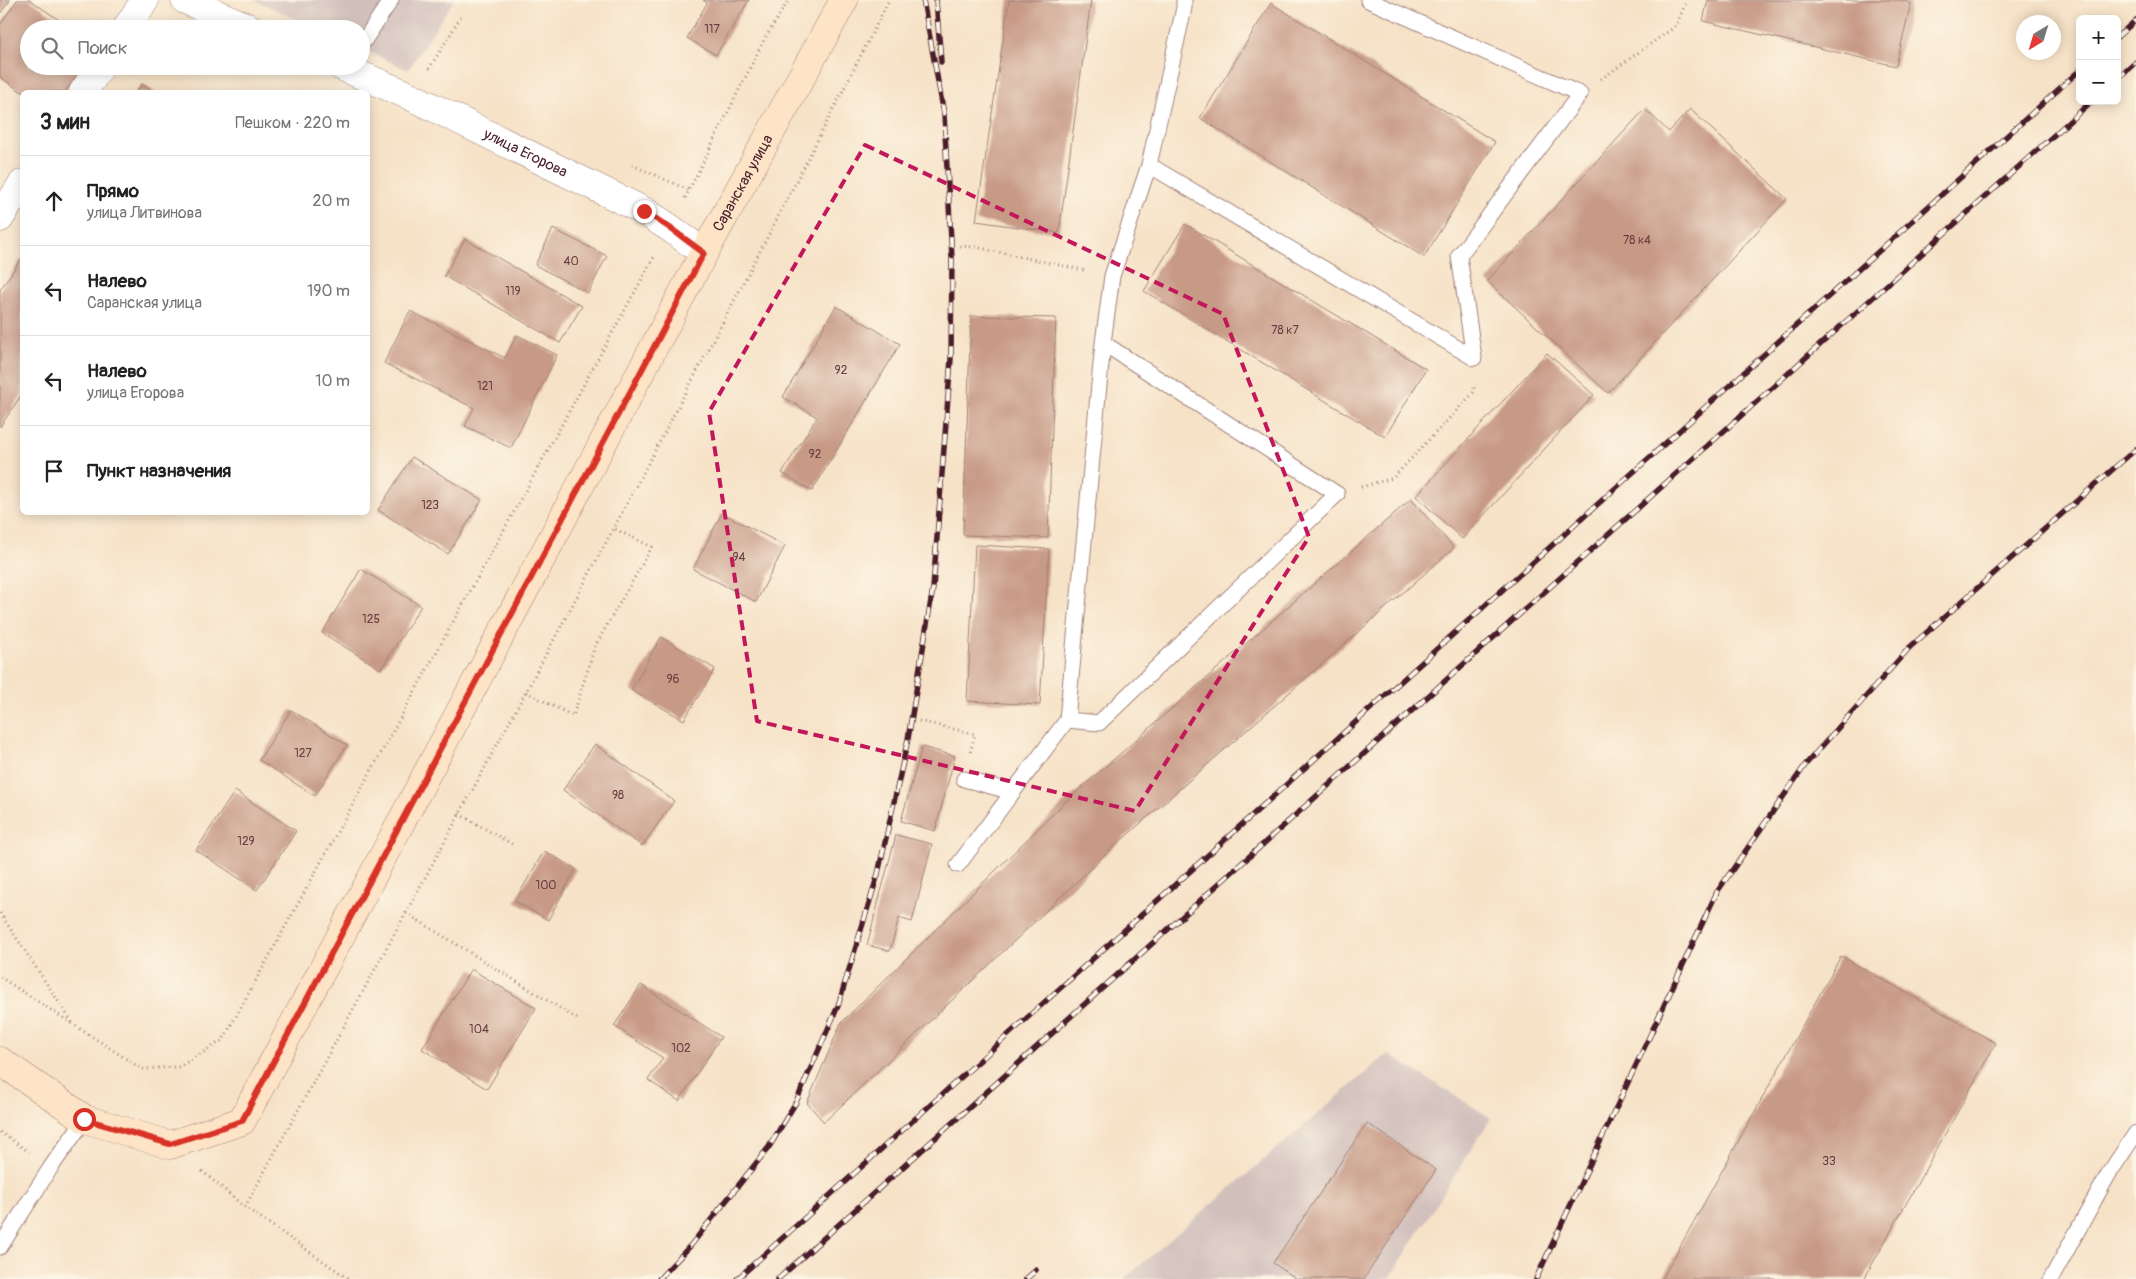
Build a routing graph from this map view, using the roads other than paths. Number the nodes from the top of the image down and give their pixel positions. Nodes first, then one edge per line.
1 (145, 0) edge
2 (185, 0) edge
3 (391, 0) edge
4 (844, 0) edge
5 (1184, 0) edge
6 (1368, 0) edge
7 (132, 20) edge
8 (231, 20) edge
9 (370, 32) edge
10 (95, 75) edge
11 (362, 75) edge
12 (84, 90) edge
13 (1149, 165) junction
14 (20, 187) edge
15 (0, 218) edge
16 (704, 253) junction
17 (1102, 342) junction
18 (1067, 720) junction
19 (964, 779) road end
20 (1013, 792) junction
21 (958, 865) dead end
22 (0, 1061) edge
23 (84, 1119) junction
24 (2136, 1133) edge
25 (0, 1248) edge
26 (2051, 1279) edge

1 - 7 street
2 - 8 street
3 - 9 lane
4 - 16 main road, Саранская улица
5 - 13 lane
6 - 13 lane
10 - 12 street
11 - 16 street, улица Егорова
13 - 17 lane
14 - 15 street
16 - 23 main road, Саранская улица
17 - 18 lane
17 - 18 lane
18 - 20 lane
19 - 20 lane
20 - 21 lane
22 - 23 main road
23 - 25 lane
24 - 26 lane

